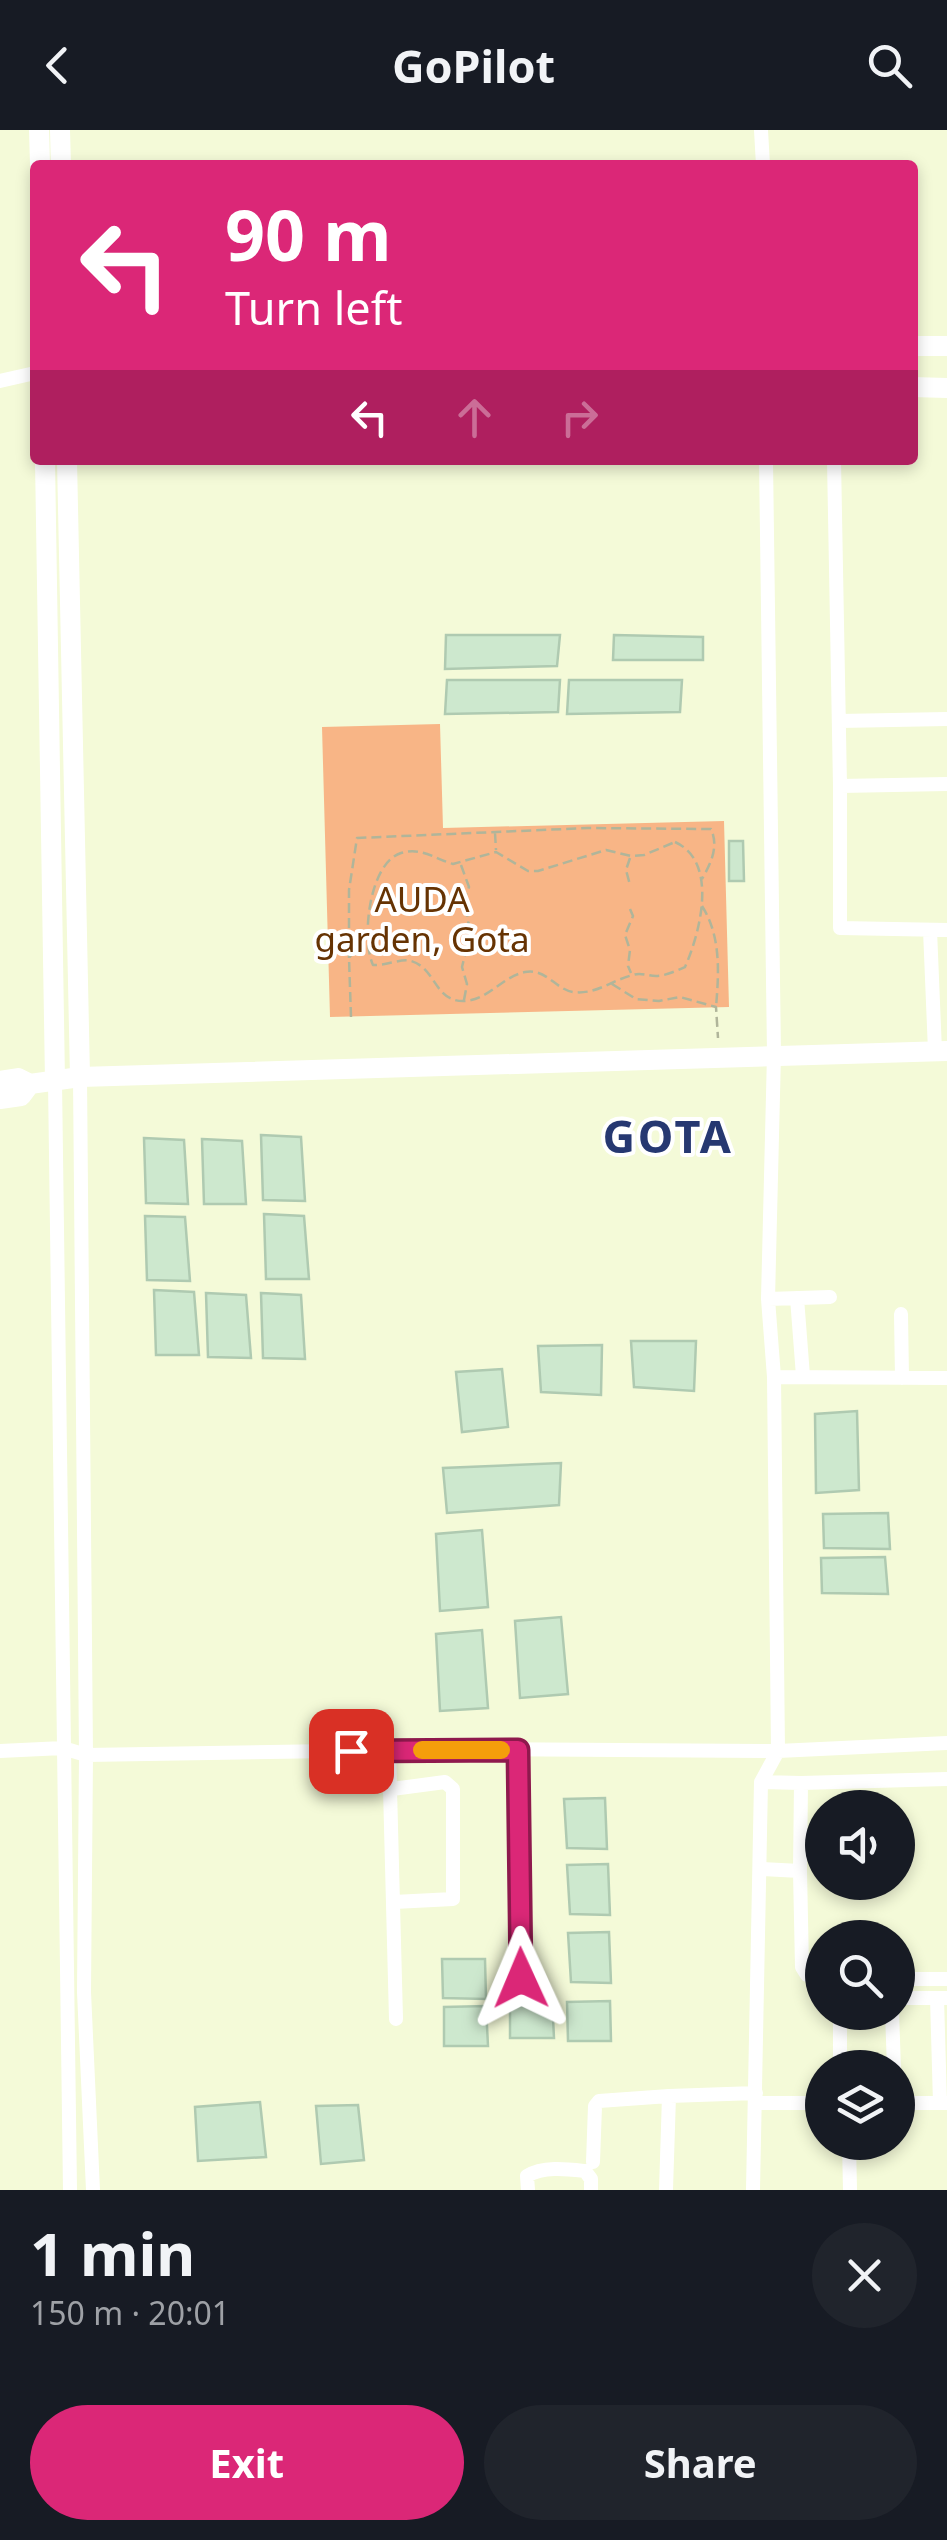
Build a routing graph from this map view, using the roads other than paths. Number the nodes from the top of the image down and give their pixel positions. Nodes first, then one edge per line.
1 (39, 130) edge
2 (60, 130) edge
3 (762, 130) edge
4 (40, 160) edge
5 (61, 160) edge
6 (762, 160) edge
7 (918, 346) edge
8 (947, 346) edge
9 (30, 374) edge
10 (0, 380) edge
11 (918, 387) edge
12 (947, 388) edge
13 (45, 465) edge
14 (67, 465) edge
15 (766, 465) edge
16 (834, 465) edge
17 (947, 719) edge
18 (839, 721) junction
19 (947, 784) edge
20 (840, 786) junction
21 (930, 930) junction
22 (947, 930) edge
23 (941, 1051) edge
24 (774, 1054) junction
25 (80, 1078) junction
26 (55, 1080) junction
27 (0, 1081) edge
28 (30, 1084) junction
29 (0, 1099) edge
30 (830, 1297) dead end
31 (797, 1298) junction
32 (768, 1299) junction
33 (901, 1314) dead end
34 (803, 1376) junction
35 (774, 1378) junction
36 (902, 1378) junction
37 (947, 1378) edge
38 (947, 1742) edge
39 (63, 1748) junction
40 (389, 1750) junction
41 (518, 1750) junction
42 (0, 1751) edge
43 (778, 1751) junction
44 (86, 1755) junction
45 (947, 1780) edge
46 (761, 1782) junction
47 (801, 1783) junction
48 (392, 1789) junction
49 (760, 1868) junction
50 (800, 1871) junction
51 (394, 1902) junction
52 (805, 1971) edge
53 (521, 1978) dead end
54 (915, 1979) edge
55 (947, 1979) edge
56 (915, 1998) edge
57 (942, 1998) edge
58 (396, 2019) dead end
59 (670, 2096) junction
60 (756, 2098) junction
61 (805, 2102) edge
62 (944, 2103) edge
63 (915, 2104) edge
64 (849, 2160) edge
65 (592, 2162) dead end
66 (70, 2190) edge
67 (93, 2190) edge
68 (528, 2190) edge
69 (592, 2190) edge
70 (666, 2190) edge
71 (753, 2190) edge
72 (850, 2190) edge

1 - 4 street
2 - 5 street
3 - 6 street
7 - 8 street
9 - 10 street
11 - 12 street
13 - 26 street
14 - 25 street
15 - 24 street
16 - 18 street
17 - 18 street
18 - 20 street
19 - 20 street
20 - 21 street
21 - 22 street
21 - 23 street
23 - 24 street
24 - 25 street
24 - 32 street
25 - 26 street
25 - 44 street
26 - 28 street
26 - 39 street
27 - 28 street
28 - 29 street
30 - 31 street
31 - 32 street
31 - 34 street
32 - 35 street
33 - 36 street
34 - 35 street
34 - 36 street
35 - 43 street
36 - 37 street
38 - 43 street
39 - 42 street
39 - 44 street
39 - 66 street
40 - 41 street
40 - 44 street
40 - 48 street
41 - 43 street
41 - 53 street
43 - 46 street
44 - 67 street
45 - 47 street
46 - 47 street
46 - 49 street
47 - 50 street
48 - 51 street
48 - 51 street
49 - 50 street
49 - 60 street
50 - 52 street
51 - 58 street
54 - 55 street
56 - 57 street
57 - 62 street
59 - 60 street
59 - 65 street
59 - 70 street
60 - 61 street
60 - 71 street
62 - 63 street
64 - 72 street
68 - 69 street

